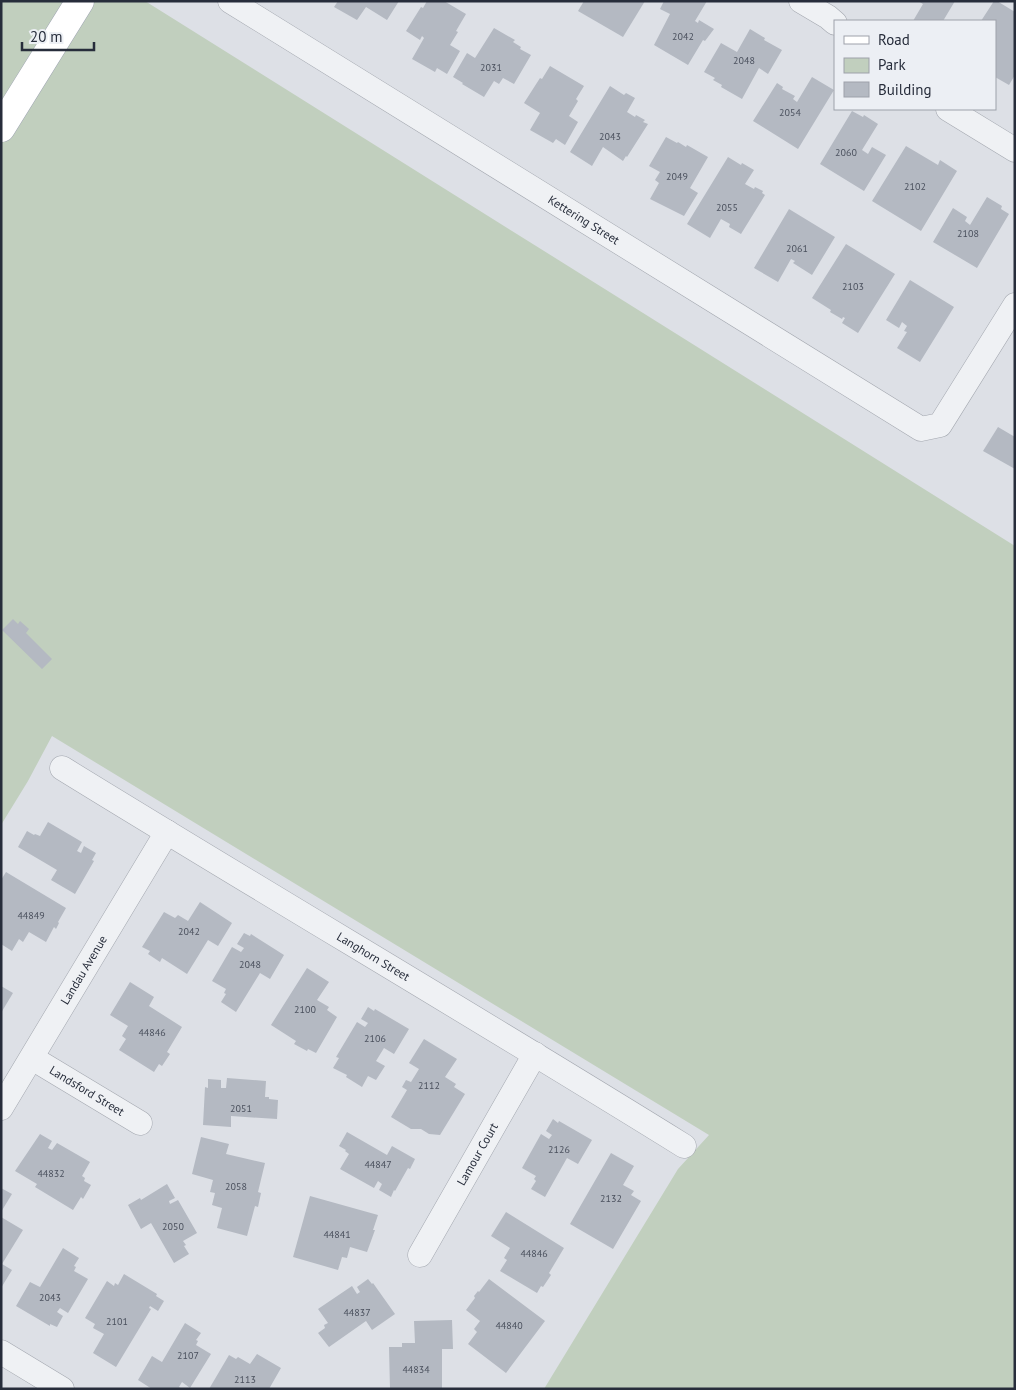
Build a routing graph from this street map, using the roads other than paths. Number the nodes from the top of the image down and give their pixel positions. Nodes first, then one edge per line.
1 (80, 1) edge
2 (230, 1) edge
3 (801, 1) edge
4 (834, 22) edge
5 (950, 110) edge
6 (1, 128) edge
7 (1015, 150) edge
8 (1015, 306) edge
9 (62, 768) dead end
10 (167, 832) junction
11 (535, 1054) junction
12 (32, 1058) junction
13 (1, 1108) edge
14 (140, 1123) dead end
15 (684, 1146) dead end
16 (420, 1255) dead end
17 (1, 1352) edge
18 (62, 1389) edge

1 - 6 main road
2 - 8 street, Kettering Street
3 - 4 street
5 - 7 street
9 - 10 street, Langhorn Street
10 - 11 street, Langhorn Street
10 - 12 street, Landau Avenue
11 - 15 street, Langhorn Street
11 - 16 street, Lamour Court
12 - 13 street, Landau Avenue
12 - 14 street, Landsford Street
17 - 18 street

